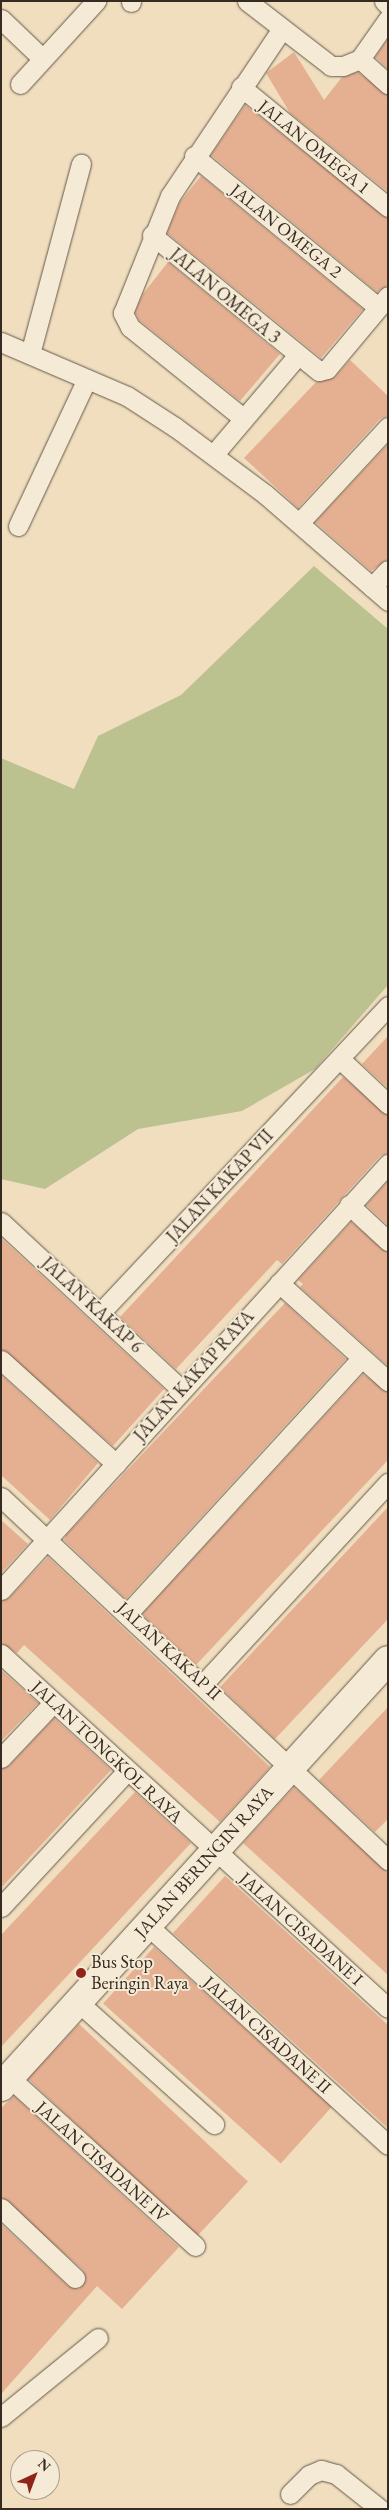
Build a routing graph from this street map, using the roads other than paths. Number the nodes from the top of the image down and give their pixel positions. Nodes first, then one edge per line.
1 (96, 1) edge
2 (247, 1) edge
3 (384, 1) edge
4 (388, 5) edge
5 (388, 18) edge
6 (1, 19) edge
7 (281, 30) junction
8 (42, 58) junction
9 (360, 59) junction
10 (20, 84) dead end
11 (388, 84) edge
12 (240, 87) junction
13 (194, 156) junction
14 (81, 164) dead end
15 (388, 207) edge
16 (152, 235) junction
17 (383, 302) edge
18 (1, 342) edge
19 (30, 354) junction
20 (297, 356) junction
21 (87, 379) junction
22 (243, 418) junction
23 (388, 427) edge
24 (214, 454) junction
25 (300, 524) junction
26 (18, 526) dead end
27 (388, 570) edge
28 (372, 588) junction
29 (388, 601) edge
30 (388, 1006) edge
31 (340, 1059) junction
32 (388, 1104) edge
33 (388, 1164) edge
34 (349, 1206) junction
35 (1, 1222) edge
36 (388, 1241) edge
37 (279, 1283) junction
38 (100, 1313) junction
39 (362, 1358) junction
40 (1, 1360) edge
41 (388, 1381) edge
42 (181, 1389) junction
43 (116, 1464) junction
44 (388, 1483) edge
45 (1, 1496) edge
46 (48, 1538) junction
47 (1, 1590) edge
48 (128, 1613) junction
49 (1, 1654) edge
50 (388, 1660) edge
51 (204, 1683) junction
52 (53, 1703) junction
53 (1, 1758) edge
54 (290, 1766) junction
55 (127, 1771) junction
56 (214, 1850) junction
57 (385, 1852) edge
58 (1, 1907) edge
59 (147, 1925) junction
60 (78, 2002) junction
61 (388, 2008) edge
62 (6, 2083) edge
63 (214, 2124) dead end
64 (388, 2144) edge
65 (1, 2208) edge
66 (194, 2246) dead end
67 (75, 2278) dead end
68 (98, 2338) dead end
69 (1, 2417) edge
70 (290, 2494) dead end
71 (380, 2509) edge

1 - 8 street
2 - 7 street
3 - 4 street
5 - 9 street
6 - 8 street
7 - 9 street
7 - 12 street
8 - 10 street
9 - 11 street
12 - 13 street
12 - 15 street, JALAN OMEGA 1
13 - 16 street
13 - 17 street, JALAN OMEGA 2
14 - 19 street
16 - 20 street, JALAN OMEGA 3
16 - 22 street
17 - 20 street, JALAN OMEGA 3
18 - 19 street
19 - 21 street
20 - 22 street
21 - 24 street
21 - 26 street
22 - 24 street
23 - 25 street
24 - 25 street
25 - 28 street
27 - 28 street
28 - 29 street
30 - 31 street, JALAN KAKAP VII
31 - 32 street
31 - 38 street, JALAN KAKAP VII
33 - 34 street, JALAN KAKAP RAYA
34 - 36 street
34 - 37 street, JALAN KAKAP RAYA
35 - 38 street, JALAN KAKAP 6
37 - 39 street
37 - 42 street, JALAN KAKAP RAYA
38 - 42 street, JALAN KAKAP 6
39 - 41 street
39 - 48 street
40 - 43 street
42 - 43 street, JALAN KAKAP RAYA
43 - 46 street, JALAN KAKAP RAYA
44 - 51 street
45 - 46 street, JALAN KAKAP II
46 - 47 street, JALAN KAKAP RAYA
46 - 48 street, JALAN KAKAP II
48 - 51 street, JALAN KAKAP II
49 - 52 street, JALAN TONGKOL RAYA
50 - 54 street, JALAN BERINGIN RAYA
51 - 54 street, JALAN KAKAP II
52 - 53 street
52 - 55 street, JALAN TONGKOL RAYA
54 - 56 street, JALAN BERINGIN RAYA
54 - 57 street, JALAN KAKAP II
55 - 56 street, JALAN TONGKOL RAYA
55 - 58 street
56 - 59 street, JALAN BERINGIN RAYA
56 - 61 street, JALAN CISADANE I
59 - 60 street, JALAN BERINGIN RAYA
59 - 64 street, JALAN CISADANE II
60 - 62 street, JALAN BERINGIN RAYA
60 - 63 street
62 - 66 street, JALAN CISADANE IV
65 - 67 street
68 - 69 street
70 - 71 street

